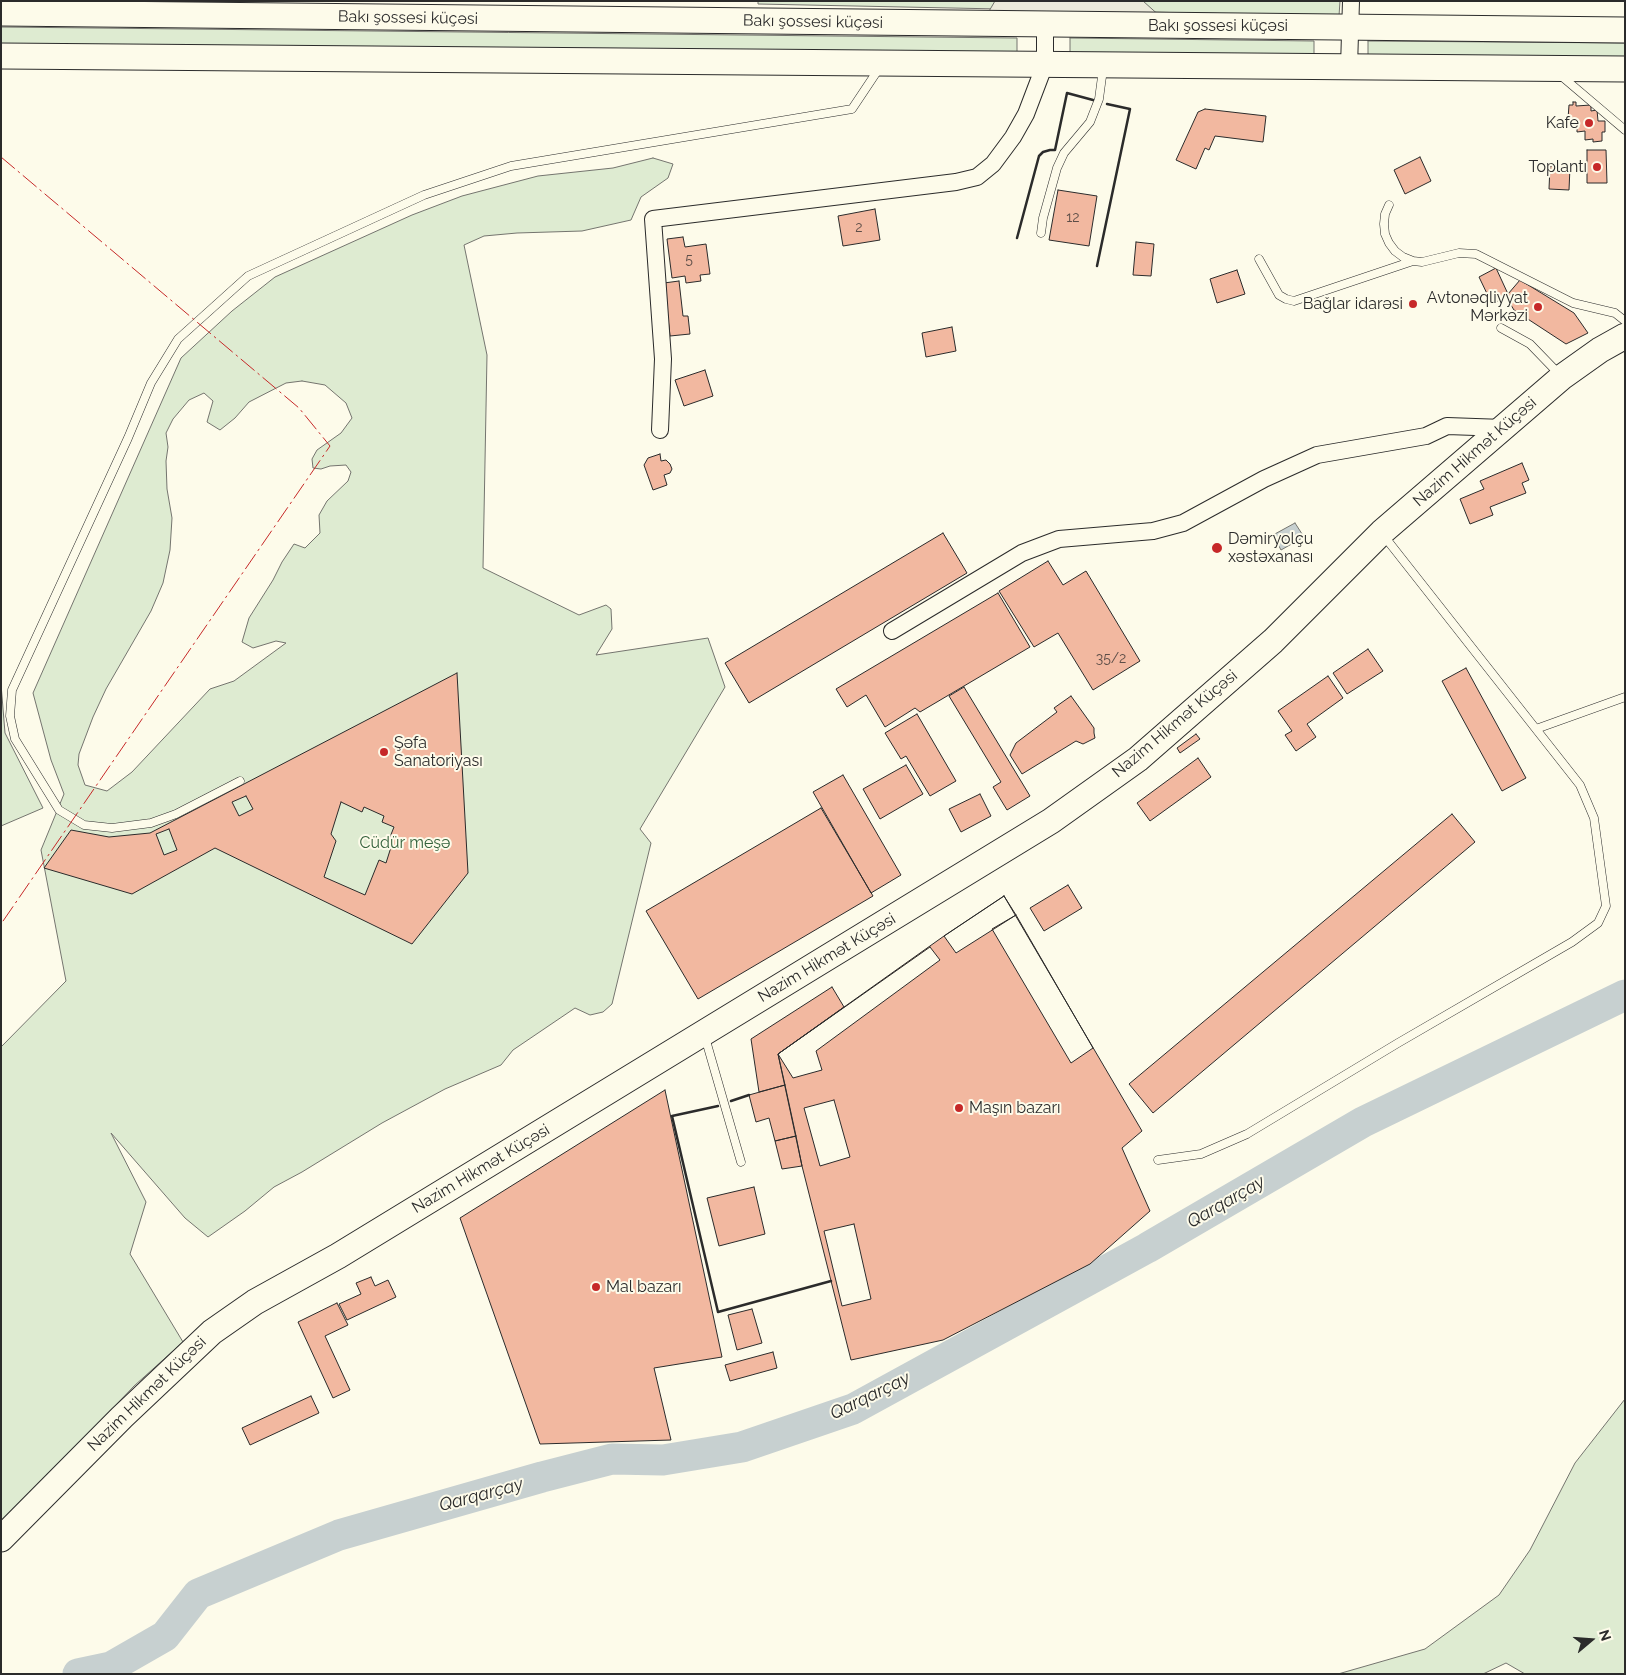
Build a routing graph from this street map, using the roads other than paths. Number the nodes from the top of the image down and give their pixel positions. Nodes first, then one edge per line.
1 (1351, 1) edge
2 (1, 13) edge
3 (1045, 25) junction
4 (1350, 27) junction
5 (1625, 30) edge
6 (1, 56) edge
7 (883, 63) junction
8 (1045, 64) junction
9 (1104, 65) junction
10 (1349, 67) junction
11 (1552, 68) junction
12 (1625, 69) edge
13 (1625, 130) edge
14 (1389, 205) dead end
15 (1041, 233) dead end
16 (1259, 259) dead end
17 (1413, 260) junction
18 (1625, 321) edge
19 (1501, 328) dead end
20 (1625, 336) edge
21 (1562, 377) junction
22 (1504, 428) junction
23 (660, 430) dead end
24 (1382, 532) junction
25 (892, 631) dead end
26 (1625, 697) edge
27 (1536, 729) junction
28 (240, 781) dead end
29 (704, 1032) junction
30 (1158, 1160) dead end
31 (740, 1162) dead end
32 (1, 1539) edge

1 - 4 street
2 - 3 main road, Bakı şossesi küçəsi
3 - 4 main road, Bakı şossesi küçəsi
3 - 8 street
4 - 5 main road, Bakı şossesi küçəsi
4 - 10 street
6 - 7 main road
7 - 8 main road
7 - 28 lane
8 - 9 main road
8 - 23 street
9 - 10 main road
9 - 15 lane
10 - 11 main road
11 - 12 main road
11 - 13 lane
14 - 17 lane
16 - 17 lane
17 - 18 lane
19 - 21 lane
20 - 21 main road, Nazim Hikmət Küçəsi
21 - 22 main road, Nazim Hikmət Küçəsi
22 - 24 main road, Nazim Hikmət Küçəsi
22 - 25 street
24 - 27 lane
24 - 29 main road, Nazim Hikmət Küçəsi
26 - 27 lane
27 - 30 lane
29 - 31 lane
29 - 32 main road, Nazim Hikmət Küçəsi

